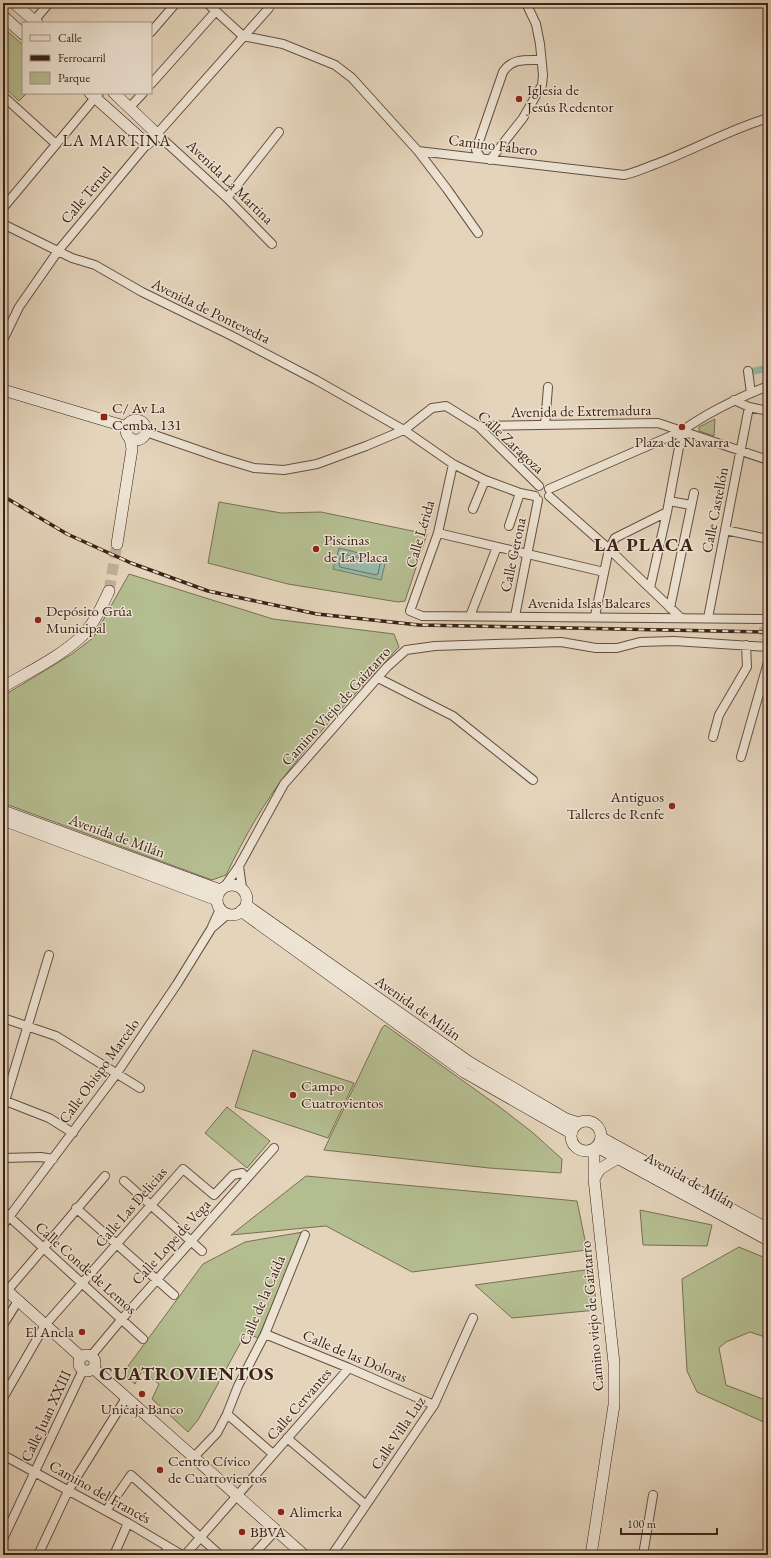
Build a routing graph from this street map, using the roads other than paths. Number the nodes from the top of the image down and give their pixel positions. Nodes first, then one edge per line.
1 (14, 3) edge
2 (49, 3) edge
3 (176, 3) edge
4 (207, 3) edge
5 (526, 3) edge
6 (269, 8) dead end
7 (216, 11) junction
8 (3, 16) edge
9 (35, 22) edge
10 (152, 31) edge
11 (22, 33) edge
12 (243, 36) junction
13 (541, 60) junction
14 (152, 83) edge
15 (115, 94) edge
16 (142, 94) edge
17 (95, 95) edge
18 (3, 96) edge
19 (130, 108) junction
20 (768, 118) edge
21 (279, 132) dead end
22 (157, 134) junction
23 (56, 144) junction
24 (147, 144) junction
25 (418, 151) junction
26 (481, 158) junction
27 (490, 160) junction
28 (227, 198) junction
29 (3, 208) edge
30 (3, 224) edge
31 (478, 233) dead end
32 (272, 244) dead end
33 (58, 252) junction
34 (3, 340) edge
35 (748, 371) dead end
36 (768, 386) edge
37 (548, 388) dead end
38 (3, 390) edge
39 (751, 393) junction
40 (734, 400) junction
41 (749, 407) junction
42 (768, 411) edge
43 (544, 425) junction
44 (478, 426) junction
45 (404, 430) junction
46 (682, 431) junction
47 (136, 434) junction
48 (741, 452) junction
49 (768, 460) edge
50 (452, 464) junction
51 (485, 480) junction
52 (539, 486) junction
53 (694, 492) dead end
54 (520, 493) junction
55 (549, 493) junction
56 (537, 498) junction
57 (669, 501) junction
58 (691, 505) junction
59 (473, 509) dead end
60 (667, 512) junction
61 (509, 526) dead end
62 (725, 530) junction
63 (438, 533) junction
64 (768, 539) edge
65 (118, 544) tunnel mouth
66 (497, 547) junction
67 (609, 549) junction
68 (527, 554) junction
69 (604, 572) junction
70 (650, 588) junction
71 (110, 590) tunnel mouth
72 (670, 608) junction
73 (410, 611) joint
74 (470, 616) junction
75 (514, 616) junction
76 (595, 616) junction
77 (681, 618) junction
78 (708, 618) junction
79 (765, 622) edge
80 (766, 644) edge
81 (746, 645) junction
82 (768, 662) edge
83 (378, 678) junction
84 (3, 687) edge
85 (713, 737) dead end
86 (741, 757) dead end
87 (533, 780) dead end
88 (3, 811) edge
89 (3, 820) edge
90 (239, 866) junction
91 (242, 888) junction
92 (222, 900) junction
93 (243, 908) junction
94 (49, 955) dead end
95 (3, 1018) edge
96 (27, 1026) junction
97 (117, 1073) junction
98 (140, 1088) dead end
99 (4, 1100) edge
100 (579, 1123) junction
101 (73, 1133) junction
102 (571, 1133) junction
103 (594, 1147) junction
104 (274, 1148) dead end
105 (3, 1158) edge
106 (618, 1158) junction
107 (53, 1159) junction
108 (594, 1174) junction
109 (105, 1176) dead end
110 (247, 1178) junction
111 (124, 1181) dead end
112 (150, 1206) junction
113 (76, 1208) junction
114 (3, 1211) edge
115 (10, 1217) junction
116 (3, 1225) edge
117 (768, 1229) edge
118 (306, 1235) dead end
119 (768, 1240) edge
120 (191, 1241) junction
121 (117, 1244) junction
122 (42, 1248) junction
123 (202, 1251) dead end
124 (157, 1280) junction
125 (82, 1283) junction
126 (5, 1289) edge
127 (174, 1295) dead end
128 (18, 1301) junction
129 (473, 1318) dead end
130 (121, 1320) junction
131 (3, 1325) edge
132 (45, 1325) junction
133 (265, 1334) junction
134 (143, 1339) dead end
135 (86, 1357) junction
136 (349, 1368) junction
137 (88, 1369) junction
138 (3, 1398) edge
139 (126, 1398) junction
140 (434, 1405) junction
141 (227, 1414) junction
142 (287, 1438) junction
143 (274, 1454) junction
144 (3, 1455) edge
145 (194, 1457) junction
146 (35, 1472) junction
147 (68, 1491) junction
148 (238, 1495) junction
149 (653, 1495) dead end
150 (366, 1505) junction
151 (106, 1511) junction
152 (128, 1523) junction
153 (276, 1530) junction
154 (200, 1537) junction
155 (3, 1539) edge
156 (168, 1547) junction
157 (38, 1555) edge
158 (114, 1555) edge
159 (164, 1555) edge
160 (184, 1555) edge
161 (220, 1555) edge
162 (253, 1555) edge
163 (304, 1555) edge
164 (332, 1555) edge
165 (591, 1555) edge
166 (643, 1555) edge

1 - 9 street
2 - 9 street
3 - 10 street
4 - 7 street
5 - 13 street
6 - 12 street, Calle Teruel
7 - 12 street
7 - 14 street
8 - 11 street
12 - 22 street, Calle Teruel
12 - 25 street
13 - 26 street
13 - 27 street
15 - 19 street, Avenida La Martina
16 - 19 street
17 - 23 street
17 - 24 street
18 - 23 street
19 - 22 street, Avenida La Martina
20 - 27 street, Camino Fabero
21 - 28 street
22 - 24 street, Calle Teruel
22 - 28 street, Avenida La Martina
23 - 29 street
24 - 33 street, Calle Teruel
25 - 26 street, Camino Fabero
25 - 31 street
26 - 27 street, Camino Fabero
28 - 32 street, Avenida La Martina
30 - 33 street, Avenida de Pontevedra
33 - 34 street, Calle Teruel
33 - 45 street, Avenida de Pontevedra
35 - 39 street
36 - 39 street
37 - 43 street
38 - 47 street
39 - 40 street
40 - 41 street
40 - 46 street
41 - 42 street
41 - 48 street, Calle Castellón
43 - 44 street, Avenida de Extremadura
43 - 46 street, Avenida de Extremadura
44 - 45 street, Calle Zaragoza
44 - 52 street, Calle Zaragoza
45 - 47 street, Calle Zaragoza
45 - 50 street, Avenida de Pontevedra
46 - 48 street, Avenida de Extremadura
46 - 55 street
46 - 57 street
47 - 65 street
48 - 49 street, Avenida de Extremadura
48 - 62 street, Calle Castellón
50 - 51 street, Avenida de Pontevedra
50 - 63 street, Calle Lérida
51 - 54 street, Avenida de Pontevedra
51 - 59 street
52 - 55 street
52 - 56 street
53 - 58 street
54 - 56 street, Avenida de Pontevedra
54 - 61 street
55 - 56 street
55 - 67 street
56 - 68 street, Calle Gerona
57 - 58 street
57 - 60 street
58 - 72 street
60 - 67 street
60 - 70 street
62 - 64 street
62 - 78 street, Calle Castellón
63 - 66 street
63 - 73 street, Calle Lérida
66 - 68 street
66 - 74 street
67 - 69 street
67 - 70 street
68 - 69 street
68 - 75 street, Calle Gerona
69 - 76 street
70 - 72 street
71 - 84 street
72 - 77 street
73 - 74 street, Avenida Islas Baleares
74 - 75 street, Avenida Islas Baleares
75 - 76 street, Avenida Islas Baleares
76 - 77 street, Avenida Islas Baleares
77 - 78 street, Avenida Islas Baleares
78 - 79 street, Avenida Islas Baleares
80 - 81 street, Camino Viejo de Gaiztarro
81 - 83 street, Camino Viejo de Gaiztarro
81 - 85 street
82 - 86 street
83 - 87 street
83 - 90 street, Camino Viejo de Gaiztarro
88 - 92 street, Avenida de Milán
89 - 92 street, Avenida de Milán
90 - 91 street
90 - 92 street, Camino Viejo de Gaiztarro
91 - 92 street
91 - 93 street
92 - 93 street
92 - 97 street, Calle Obispo Marcelo
93 - 100 street, Avenida de Milán
93 - 102 street, Avenida de Milán
94 - 96 street
95 - 96 street
96 - 97 street
96 - 99 street
97 - 98 street
97 - 101 street, Calle Obispo Marcelo
99 - 101 street
100 - 102 street
100 - 103 street
101 - 107 street, Calle Obispo Marcelo
102 - 103 street
103 - 106 street, Avenida de Milán
103 - 108 street, Camino viejo de Gaiztarro
103 - 117 street, Avenida de Milán
104 - 110 street, Calle Lope de Vega
105 - 107 street
106 - 108 street
106 - 119 street, Avenida de Milán
107 - 115 street, Calle Obispo Marcelo
108 - 165 street, Camino viejo de Gaiztarro
109 - 113 street
110 - 112 street, Calle Las Delicias
110 - 120 street, Calle Lope de Vega
111 - 112 street
112 - 120 street
112 - 121 street, Calle Las Delicias
113 - 121 street
113 - 122 street
114 - 115 street, Calle Conde de Lemos
115 - 116 street, Calle Obispo Marcelo
115 - 122 street, Calle Conde de Lemos
118 - 133 street, Calle de la Caída
120 - 123 street
120 - 124 street, Calle Lope de Vega
121 - 124 street
121 - 125 street, Calle Las Delicias
122 - 125 street, Calle Conde de Lemos
122 - 126 street
124 - 127 street
124 - 130 street, Calle Lope de Vega
125 - 130 street, Calle Conde de Lemos
125 - 132 street, Calle Las Delicias
126 - 128 street
128 - 131 street
128 - 132 street
129 - 140 street, Calle Villa Luz
130 - 134 street, Calle Conde de Lemos
130 - 135 street, Calle Lope de Vega
132 - 135 street
132 - 138 street, Calle Las Delicias
133 - 136 street, Calle de las Doloras
133 - 141 street, Calle de la Caída
135 - 137 street
136 - 140 street, Calle de las Doloras
136 - 142 street, Calle Cervantes
137 - 139 street
137 - 146 street, Calle Juan XXIII
139 - 145 street
139 - 147 street
140 - 150 street, Calle Villa Luz
141 - 143 street
141 - 145 street, Calle de la Caída
142 - 143 street, Calle Cervantes
142 - 150 street
143 - 148 street, Calle Cervantes
144 - 146 street, Camino del Francés
145 - 148 street
146 - 147 street, Camino del Francés
146 - 155 street, Calle Juan XXIII
147 - 151 street, Camino del Francés
147 - 157 street
148 - 153 street
148 - 154 street, Calle Cervantes
149 - 166 street
150 - 164 street, Calle Villa Luz
151 - 152 street, Camino del Francés
151 - 154 street
152 - 156 street, Camino del Francés
152 - 158 street
153 - 162 street
153 - 163 street
154 - 160 street, Calle Cervantes
154 - 161 street
156 - 159 street
156 - 160 street, Camino del Francés

